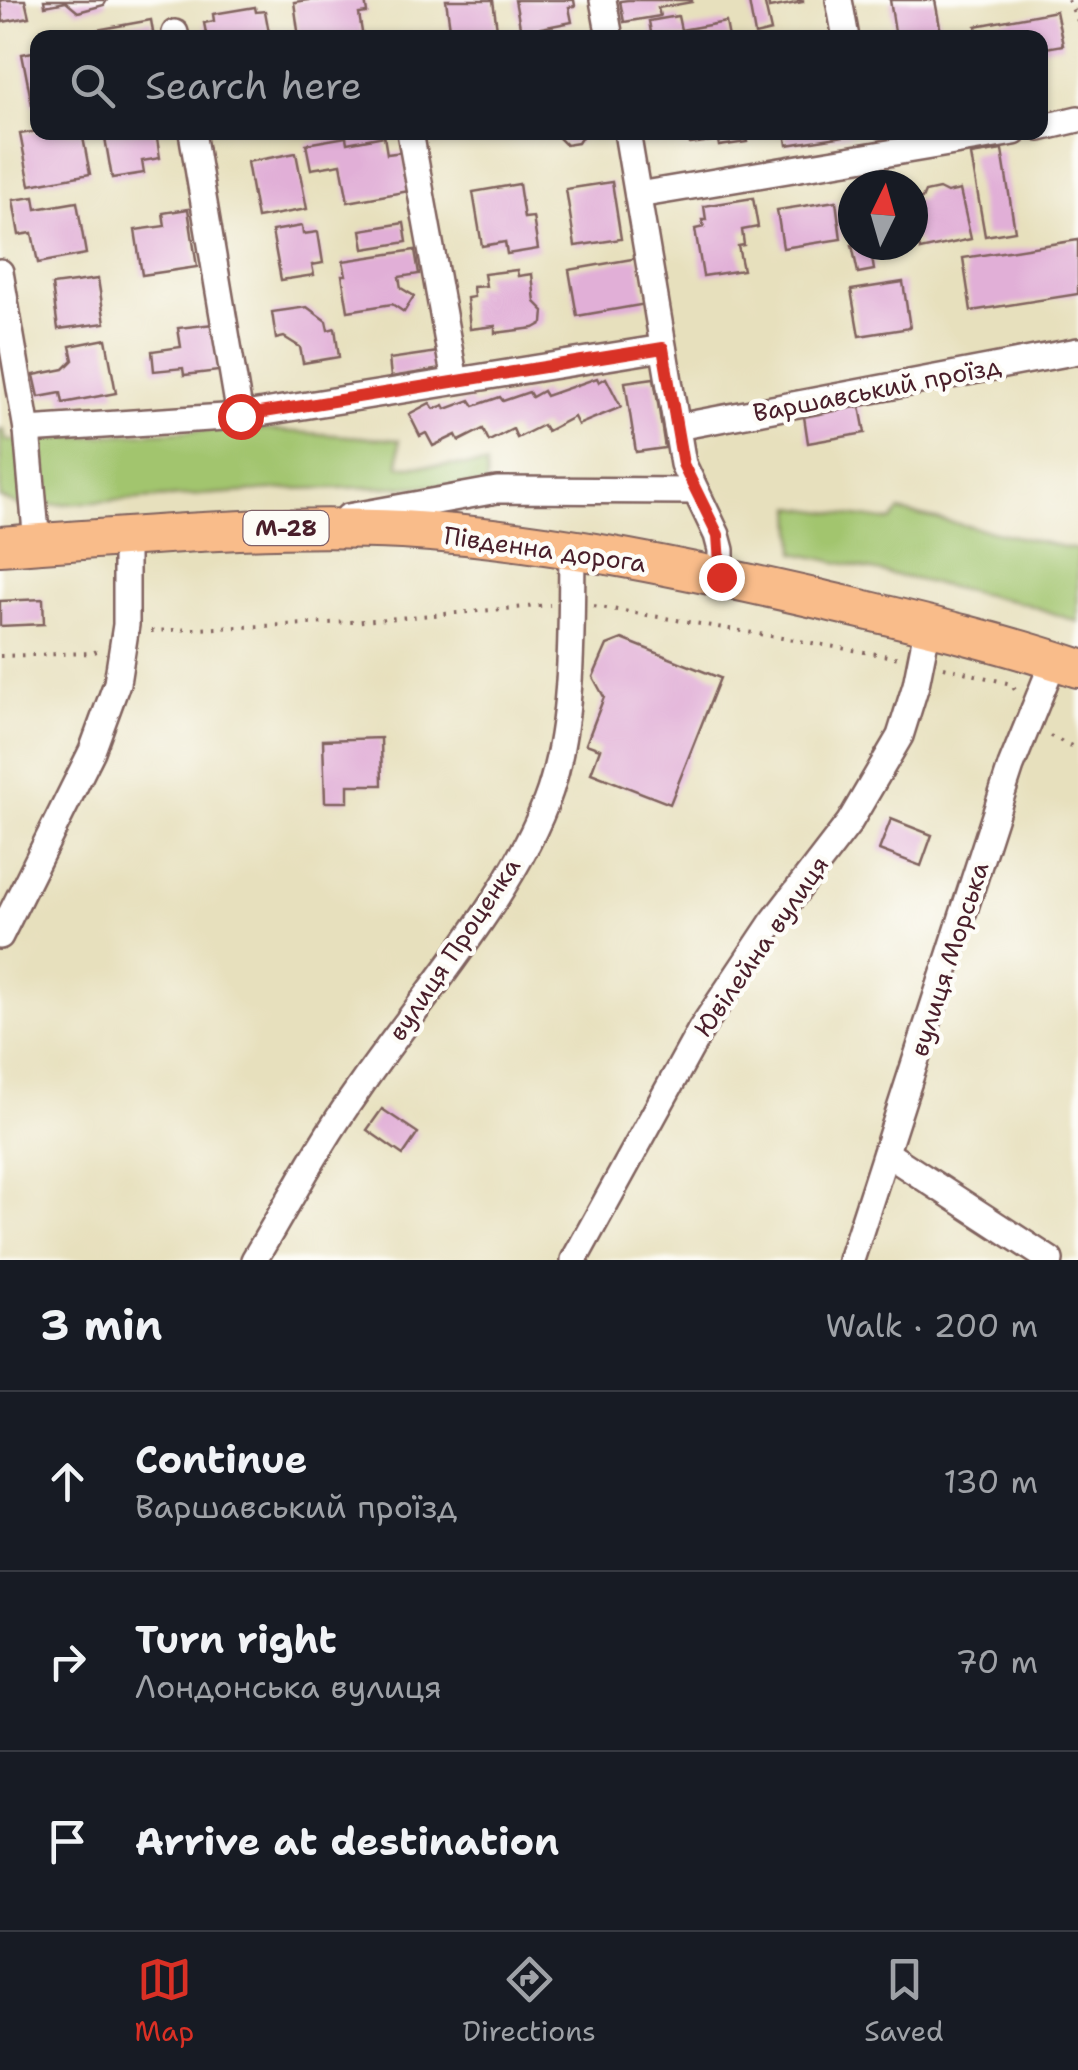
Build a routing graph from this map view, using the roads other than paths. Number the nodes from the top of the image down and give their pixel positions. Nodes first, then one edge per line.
1 (603, 0) edge
2 (839, 0) edge
3 (609, 30) edge
4 (845, 30) edge
5 (1074, 121) edge
6 (1048, 126) edge
7 (193, 140) edge
8 (411, 140) edge
9 (628, 140) edge
10 (922, 140) edge
11 (865, 145) edge
12 (638, 195) junction
13 (0, 272) edge
14 (663, 348) junction
15 (1078, 350) edge
16 (454, 381) junction
17 (240, 416) junction
18 (676, 427) junction
19 (26, 430) junction
20 (695, 491) junction
21 (281, 528) junction
22 (126, 538) junction
23 (18, 545) edge
24 (572, 549) junction
25 (721, 577) junction
26 (928, 625) junction
27 (1066, 664) edge
28 (0, 936) edge
29 (886, 1154) junction
30 (254, 1260) edge
31 (574, 1260) edge
32 (851, 1260) edge
33 (1050, 1260) edge

1 - 3 street
2 - 4 street
5 - 6 street
7 - 17 street
8 - 16 street
9 - 12 street
10 - 11 street
11 - 12 street
12 - 14 street
13 - 19 street
14 - 16 street
14 - 18 street
15 - 18 street, Варшавський проїзд
16 - 17 street
17 - 19 street
18 - 20 street
19 - 23 street
20 - 21 street
20 - 25 street
21 - 22 highway, Південна дорога / М-28
21 - 24 highway, Південна дорога / М-28
22 - 23 highway, Південна дорога / М-28
22 - 28 street
24 - 25 highway, Південна дорога / М-28
24 - 30 street, вулиця Проценка
25 - 26 highway, Південна дорога / М-28
26 - 27 highway, Південна дорога / М-28
26 - 31 street, Ювілейна вулиця
27 - 29 street, вулиця Морська
29 - 32 street, вулиця Морська
29 - 33 street

